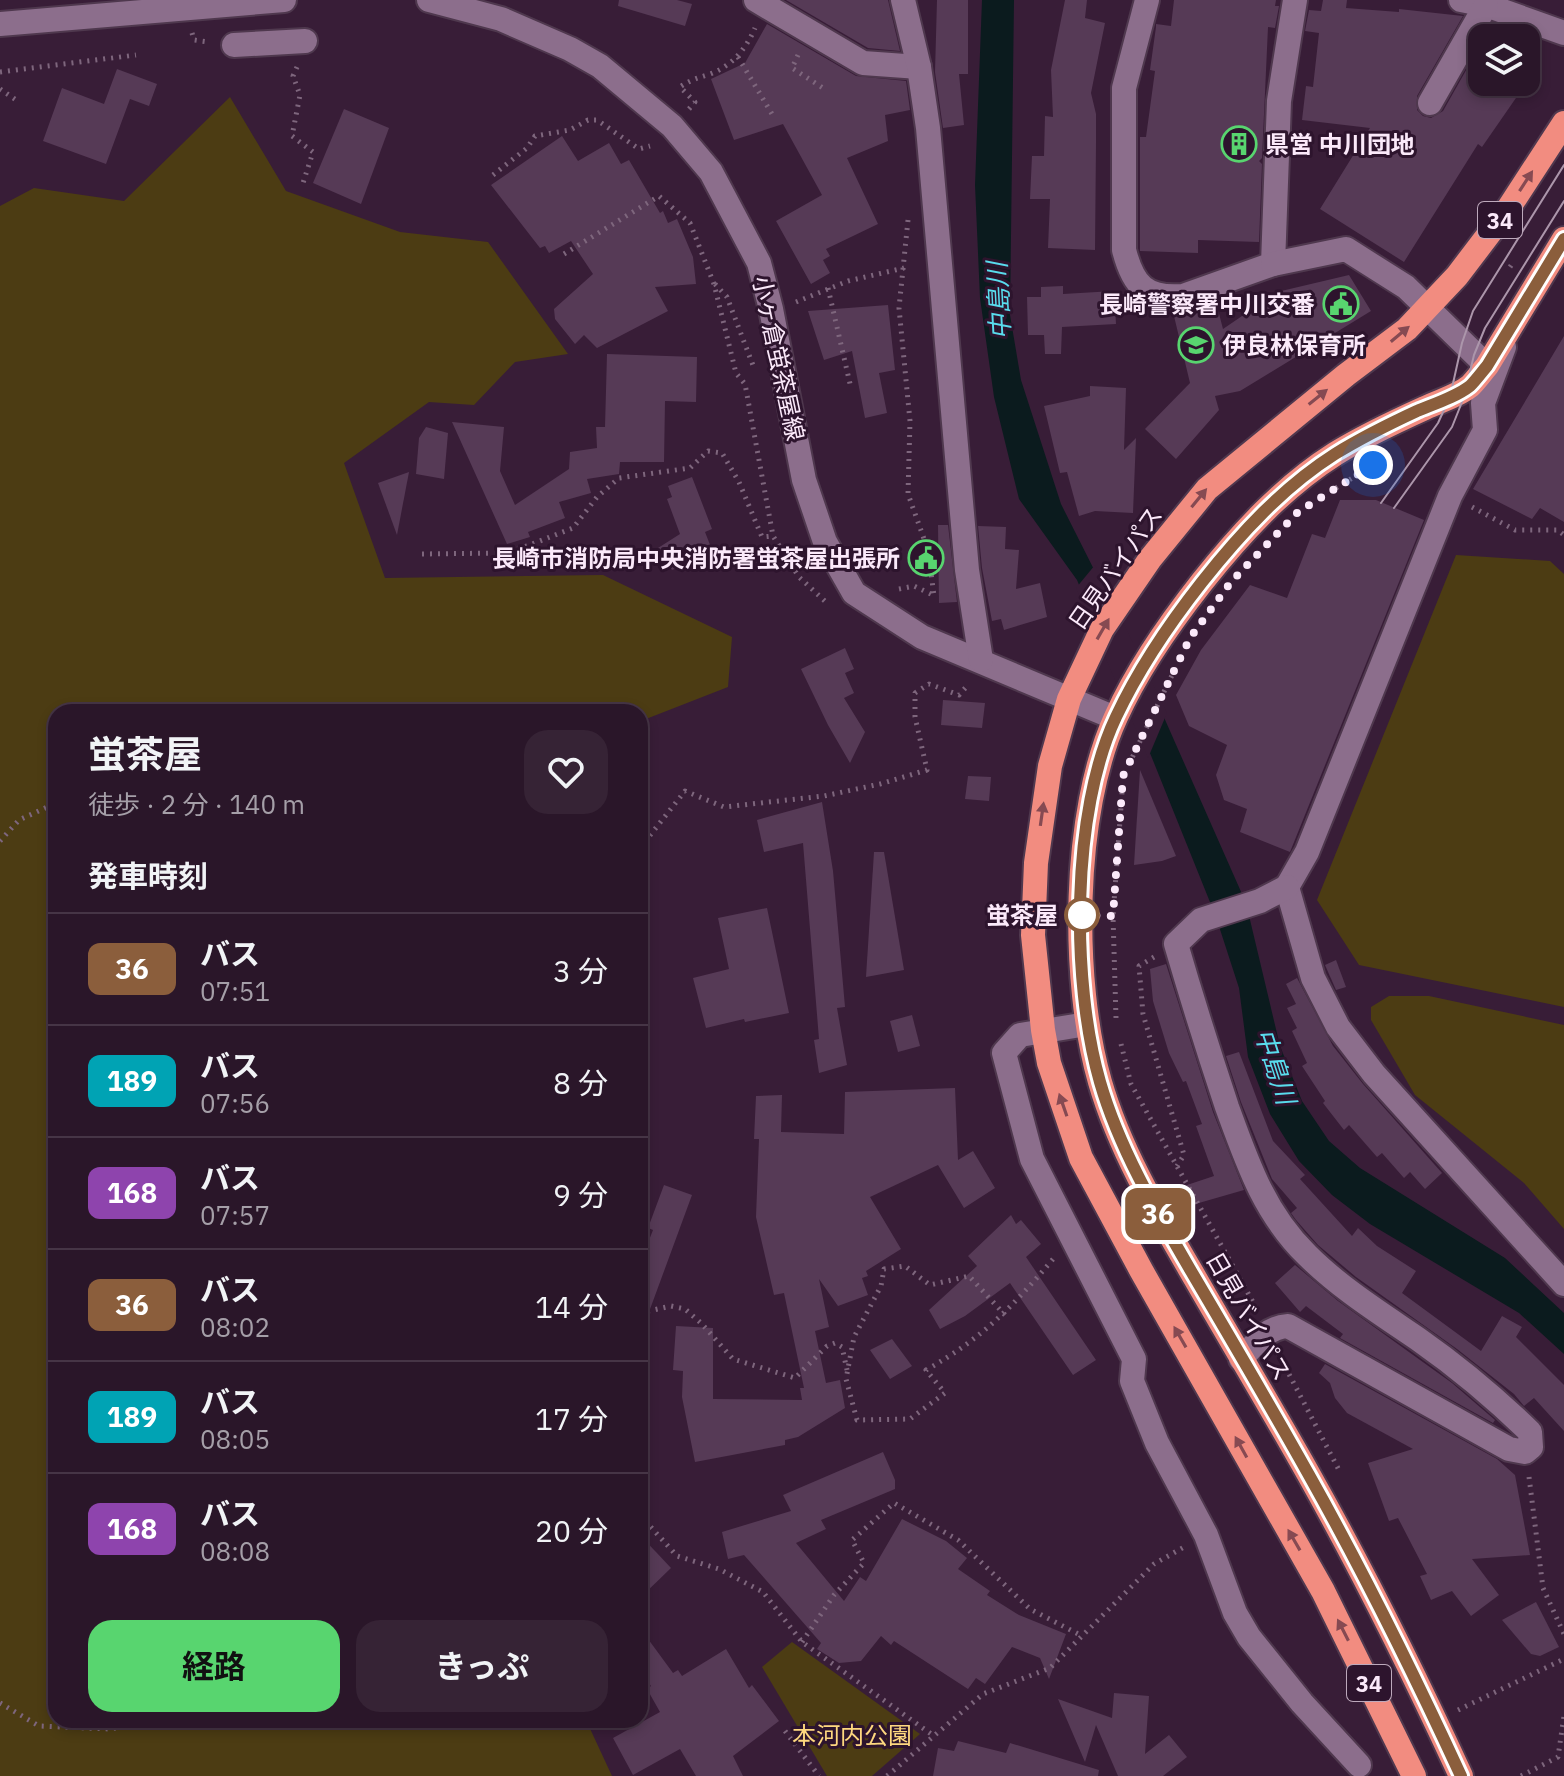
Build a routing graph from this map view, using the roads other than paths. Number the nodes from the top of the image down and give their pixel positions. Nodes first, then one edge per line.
1 (284, 0) edge
2 (429, 0) edge
3 (903, 0) edge
4 (1147, 0) edge
5 (1295, 0) edge
6 (1461, 0) edge
7 (760, 2) edge
8 (1500, 6) edge
9 (0, 24) edge
10 (1564, 33) edge
11 (305, 41) road end
12 (234, 45) dead end
13 (919, 67) junction
14 (1430, 103) dead end
15 (1564, 123) edge
16 (1564, 239) edge
17 (1273, 264) junction
18 (1426, 308) junction
19 (1515, 318) junction
20 (1487, 366) junction
21 (981, 660) junction
22 (1069, 699) junction
23 (1115, 718) junction
24 (1287, 887) junction
25 (1087, 1024) junction
26 (1043, 1030) junction
27 (1564, 1284) edge
28 (1241, 1359) junction
29 (1218, 1404) junction
30 (1359, 1765) dead end
31 (1414, 1776) edge
32 (1461, 1776) edge

1 - 9 street
2 - 21 street, 小ヶ倉蛍茶屋線
3 - 13 street
4 - 17 street
5 - 17 street
6 - 8 street
7 - 13 street
8 - 10 street
8 - 14 street
11 - 12 street
13 - 21 street
18 -> 15 highway, 日見バイパス / 34
16 - 19 highway, 日見バイパス / 34
17 - 18 street
18 - 20 street
22 -> 18 highway, 日見バイパス / 34
19 - 20 highway, 日見バイパス / 34
19 - 24 street
20 - 23 highway, 日見バイパス / 34
21 - 22 street, 小ヶ倉蛍茶屋線
22 - 23 street, 小ヶ倉蛍茶屋線
26 -> 22 highway, 日見バイパス / 34
23 - 25 highway, 日見バイパス / 34
24 - 27 street
24 - 28 street
25 - 26 street
25 - 28 highway, 日見バイパス / 34
29 -> 26 highway, 日見バイパス / 34
26 - 30 street
28 - 29 highway
28 - 32 highway, 日見バイパス / 34
31 -> 29 highway, 日見バイパス / 34

